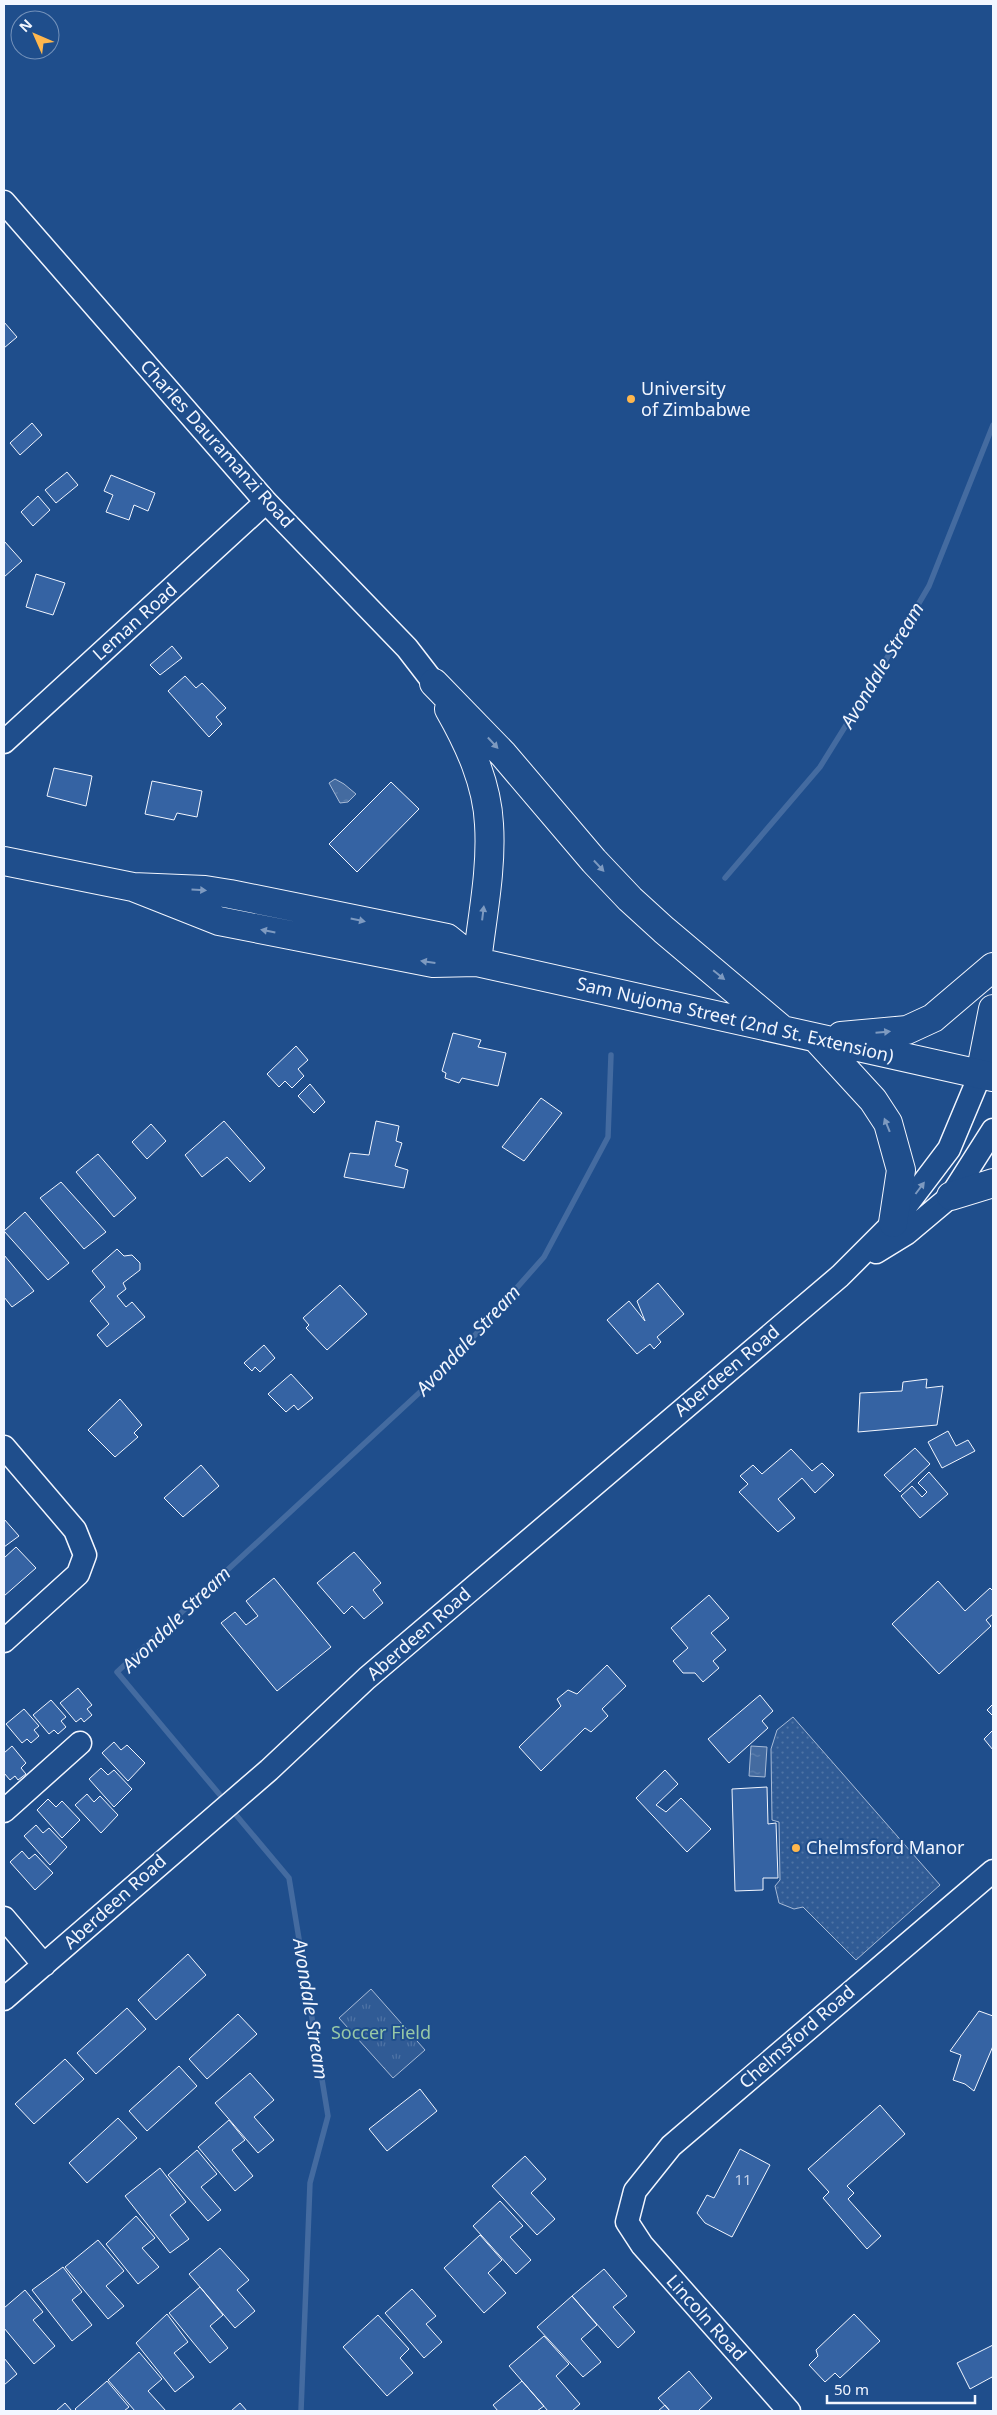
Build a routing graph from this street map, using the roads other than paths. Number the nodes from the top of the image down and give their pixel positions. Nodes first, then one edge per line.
1 (4, 202) edge
2 (266, 502) junction
3 (434, 683) junction
4 (4, 742) edge
5 (4, 861) edge
6 (477, 962) junction
7 (993, 967) edge
8 (993, 1008) edge
9 (781, 1029) junction
10 (817, 1039) junction
11 (987, 1076) edge
12 (993, 1130) edge
13 (993, 1183) edge
14 (951, 1196) junction
15 (893, 1223) junction
16 (840, 1276) junction
17 (4, 1447) edge
18 (4, 1641) edge
19 (80, 1743) dead end
20 (4, 1811) edge
21 (993, 1872) edge
22 (4, 1918) edge
23 (44, 1965) junction
24 (4, 1998) edge
25 (627, 2222) joint
26 (789, 2411) edge

1 - 2 street, Charles Dauramanzi Road
2 - 3 street, Charles Dauramanzi Road
2 - 4 street, Leman Road
6 -> 3 main road
3 -> 9 main road
5 - 6 main road, Sam Nujoma Street (2nd St. Extension)
6 - 9 main road, Sam Nujoma Street (2nd St. Extension)
10 -> 7 main road
8 - 11 main road
9 - 10 main road, Sam Nujoma Street (2nd St. Extension)
10 - 11 main road, Sam Nujoma Street (2nd St. Extension)
15 -> 10 main road
15 -> 11 street, Aberdeen Road
12 - 14 street, Aberdeen Road
13 - 14 main road
14 - 16 street, Aberdeen Road
15 - 16 street, Aberdeen Road
16 - 23 street, Aberdeen Road
17 - 18 street
19 - 20 street
21 - 25 street, Chelmsford Road
22 - 23 street
23 - 24 street, Aberdeen Road
25 - 26 street, Lincoln Road

